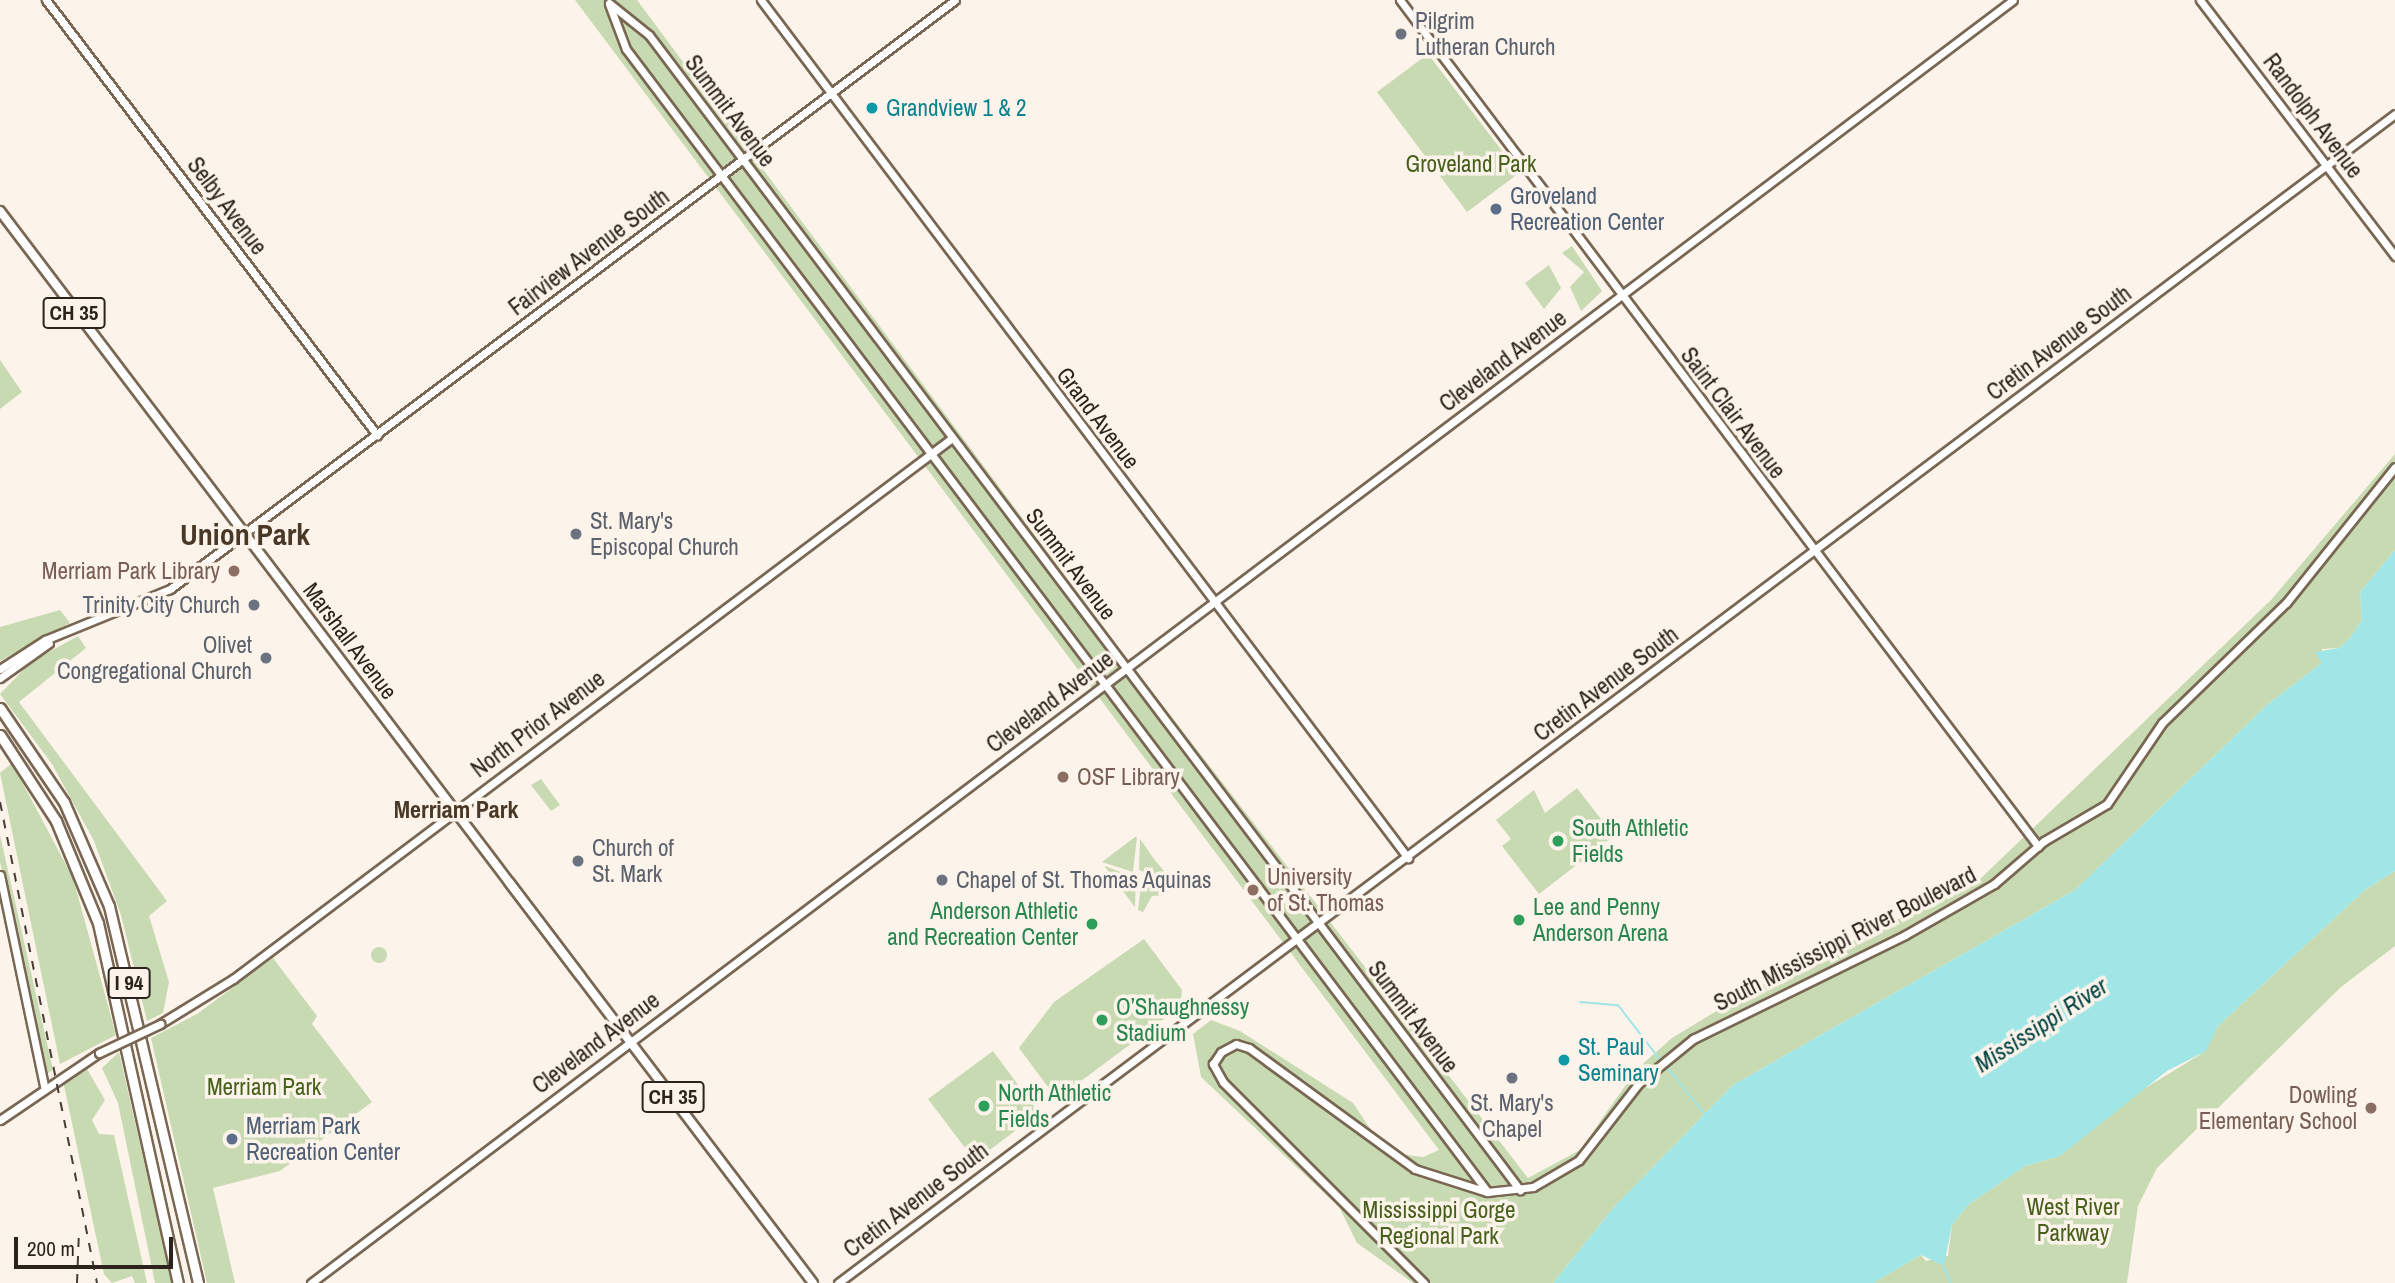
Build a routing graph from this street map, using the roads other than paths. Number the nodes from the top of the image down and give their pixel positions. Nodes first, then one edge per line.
1 (46, 0) edge
2 (761, 0) edge
3 (955, 0) edge
4 (1400, 0) edge
5 (2013, 0) edge
6 (2200, 0) edge
7 (607, 2) edge
8 (831, 93) junction
9 (2395, 114) edge
10 (743, 159) junction
11 (2326, 165) junction
12 (721, 176) junction
13 (0, 211) edge
14 (2395, 256) edge
15 (1621, 297) junction
16 (377, 435) junction
17 (952, 438) junction
18 (930, 455) junction
19 (2395, 467) edge
20 (245, 534) junction
21 (1814, 552) junction
22 (1213, 604) junction
23 (58, 636) junction
24 (0, 669) edge
25 (1127, 669) junction
26 (0, 678) edge
27 (1105, 686) junction
28 (0, 708) edge
29 (0, 735) edge
30 (454, 811) junction
31 (2038, 846) junction
32 (1408, 858) junction
33 (0, 875) edge
34 (1318, 923) junction
35 (1296, 939) junction
36 (630, 1040) junction
37 (44, 1086) junction
38 (0, 1120) edge
39 (1520, 1190) junction
40 (1487, 1192) junction
41 (178, 1283) edge
42 (198, 1283) edge
43 (310, 1283) edge
44 (813, 1283) edge
45 (838, 1283) edge
46 (1422, 1283) edge

1 - 16 street, Selby Avenue
2 - 8 street, Grand Avenue
3 - 8 street, Fairview Avenue South
4 - 15 street, Saint Clair Avenue
5 - 15 street, Cleveland Avenue
6 - 11 street, Randolph Avenue
7 - 10 street, Summit Avenue
7 - 12 street, Summit Avenue
8 - 10 street, Fairview Avenue South
8 - 22 street, Grand Avenue
9 - 11 street, Cretin Avenue South
10 - 12 street, Fairview Avenue South
10 - 17 street, Summit Avenue
11 - 14 street, Randolph Avenue
11 - 21 street, Cretin Avenue South
12 - 16 street, Fairview Avenue South
12 - 18 street, Summit Avenue
13 - 20 main road, Marshall Avenue / CH 35
15 - 21 street, Saint Clair Avenue
15 - 22 street, Cleveland Avenue
16 - 20 street, Fairview Avenue South
17 - 18 street, North Prior Avenue
17 - 25 street, Summit Avenue
18 - 27 street, Summit Avenue
18 - 30 street, North Prior Avenue
19 - 31 street, South Mississippi River Boulevard
20 - 23 street, Fairview Avenue South
20 - 30 main road, Marshall Avenue / CH 35
21 - 31 street, Saint Clair Avenue
21 - 32 street, Cretin Avenue South
22 - 25 street, Cleveland Avenue
22 - 32 street, Grand Avenue
23 - 24 street
23 - 26 street
25 - 27 street, Cleveland Avenue
25 - 34 street, Summit Avenue
27 - 35 street, Summit Avenue
27 - 36 street, Cleveland Avenue
28 - 42 highway, I 94
29 - 41 highway, I 94
30 - 36 main road, Marshall Avenue / CH 35
30 - 37 street, North Prior Avenue, bridge
31 - 39 street, South Mississippi River Boulevard
32 - 34 street, Cretin Avenue South
33 - 37 street
34 - 35 street, Cretin Avenue South
34 - 39 street, Summit Avenue
35 - 40 street, Summit Avenue
35 - 45 street, Cretin Avenue South
36 - 43 street, Cleveland Avenue
36 - 44 main road, Marshall Avenue / CH 35
37 - 38 street, North Prior Avenue
39 - 40 street, South Mississippi River Boulevard
40 - 46 street

